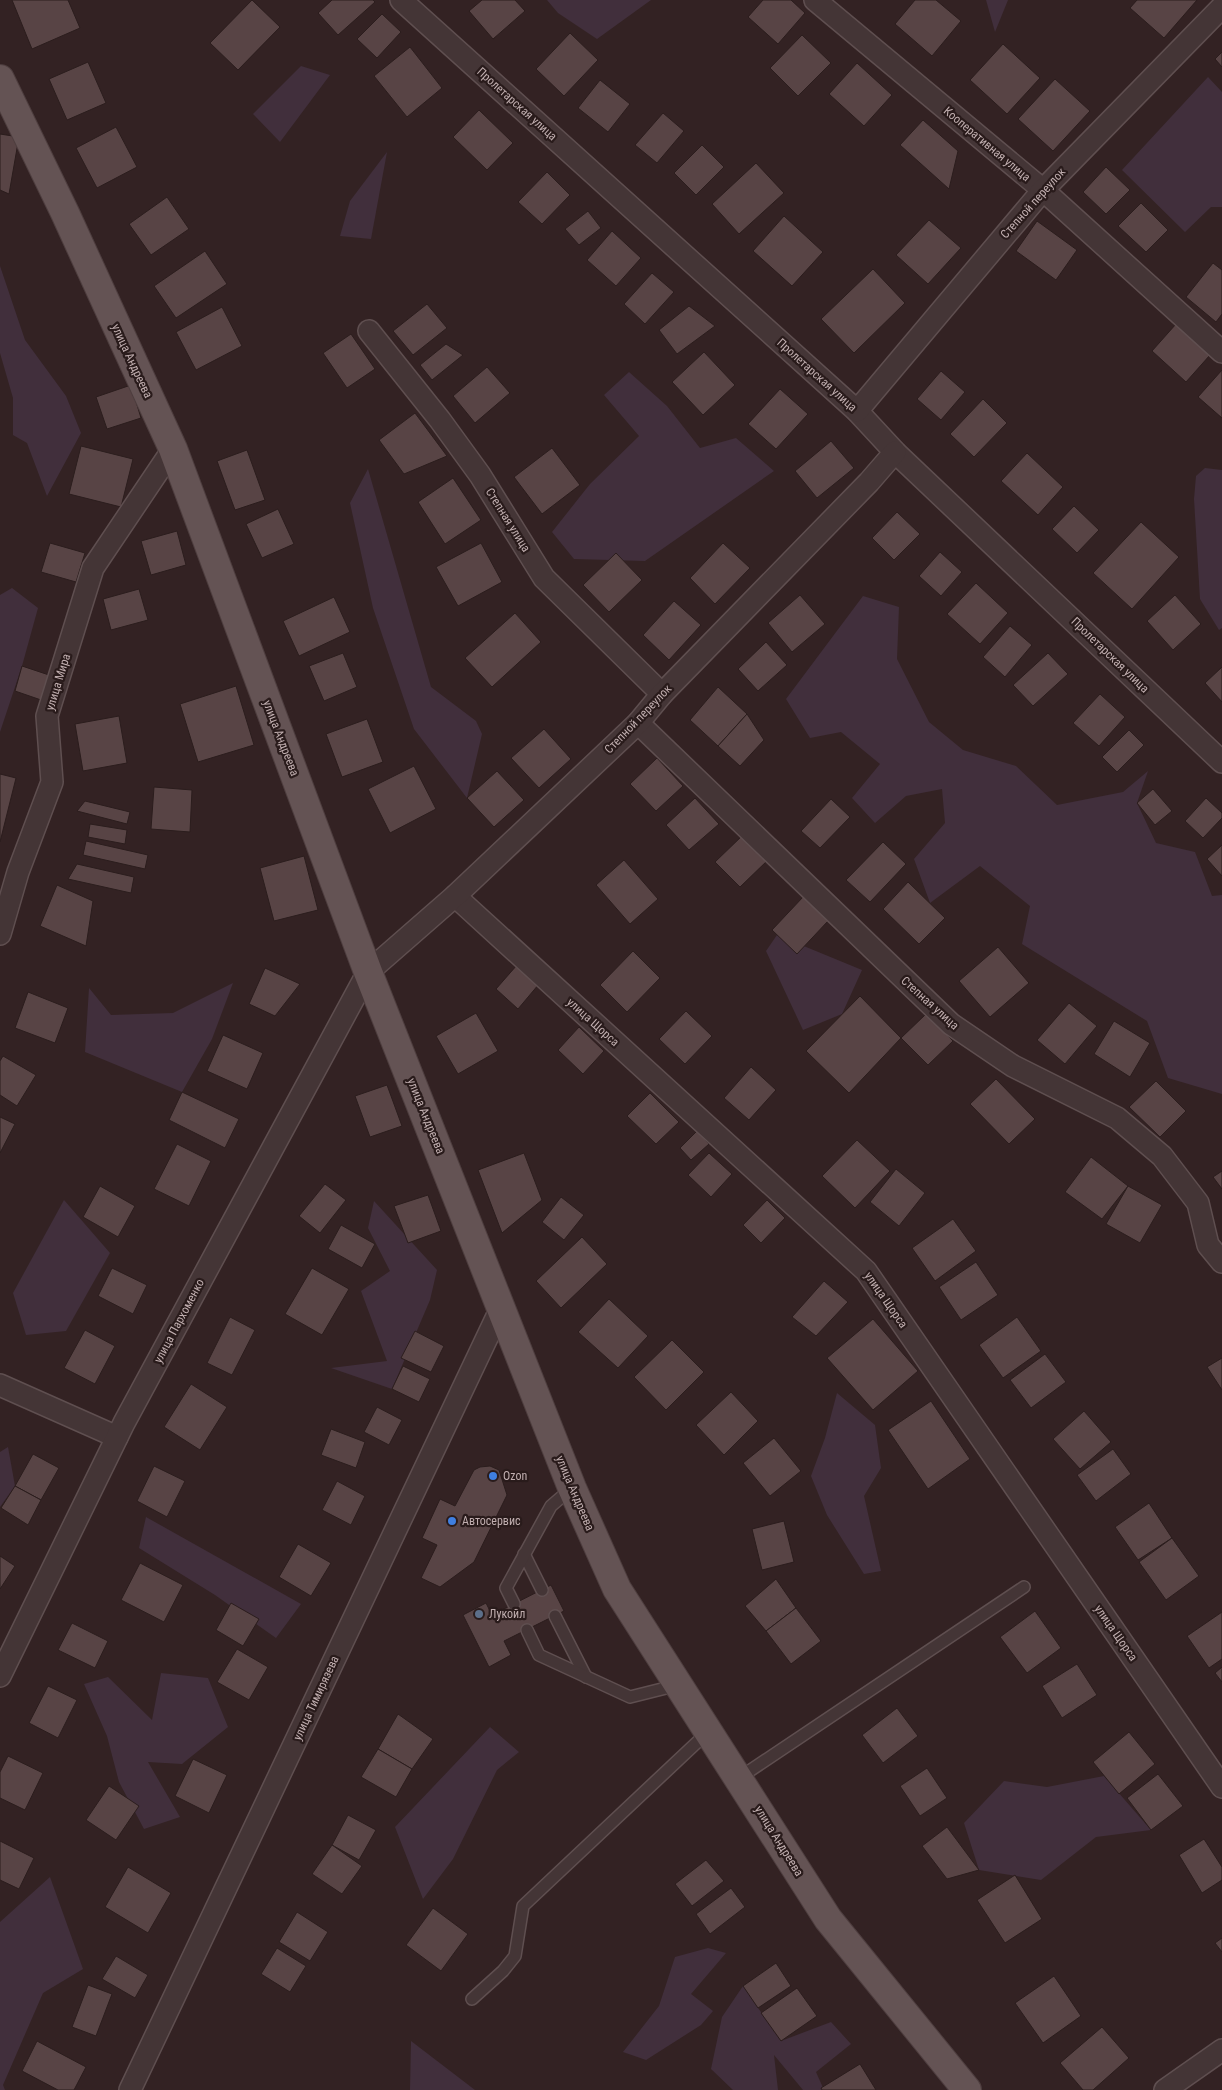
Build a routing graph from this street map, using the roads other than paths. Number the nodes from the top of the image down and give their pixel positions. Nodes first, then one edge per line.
1 (402, 0) edge
2 (815, 0) edge
3 (1222, 7) edge
4 (0, 79) edge
5 (1043, 190) junction
6 (369, 331) dead end
7 (1222, 352) edge
8 (857, 411) junction
9 (173, 449) junction
10 (895, 452) junction
11 (662, 694) junction
12 (638, 723) junction
13 (1222, 762) edge
14 (455, 896) junction
15 (0, 934) edge
16 (368, 972) junction
17 (1222, 1262) edge
18 (502, 1306) junction
19 (0, 1386) edge
20 (117, 1437) junction
21 (572, 1488) junction
22 (524, 1554) junction
23 (1024, 1588) dead end
24 (542, 1590) dead end
25 (514, 1604) dead end
26 (555, 1616) dead end
27 (527, 1630) dead end
28 (0, 1676) edge
29 (586, 1677) junction
30 (680, 1685) junction
31 (708, 1732) junction
32 (739, 1778) junction
33 (1222, 1787) edge
34 (472, 1999) dead end
35 (1222, 2050) edge
36 (130, 2090) edge
37 (967, 2090) edge
38 (1165, 2090) edge

1 - 8 street, Пролетарская улица
2 - 5 street, Кооперативная улица
3 - 5 street, Степной переулок
4 - 9 main road, улица Андреева
5 - 7 street, Кооперативная улица
5 - 8 street, Степной переулок
6 - 11 street, Степная улица
8 - 10 street, Пролетарская улица
9 - 15 street, улица Мира
9 - 16 main road, улица Андреева
10 - 11 street, Степной переулок
10 - 13 street, Пролетарская улица
11 - 12 street, Степной переулок
12 - 14 street, Степной переулок
12 - 17 street, Степная улица
14 - 16 street, Степной переулок
14 - 33 street, улица Щорса
16 - 18 main road, улица Андреева
16 - 20 street, улица Пархоменко
18 - 21 main road, улица Андреева
18 - 36 street, улица Тимирязева
19 - 20 street
20 - 28 street, улица Пархоменко
21 - 22 lane
21 - 30 main road, улица Андреева
22 - 24 lane
22 - 25 lane
23 - 32 lane
26 - 29 lane
27 - 29 lane
29 - 30 lane
30 - 31 main road, улица Андреева
31 - 32 main road, улица Андреева
31 - 34 lane
32 - 37 main road, улица Андреева
35 - 38 street

